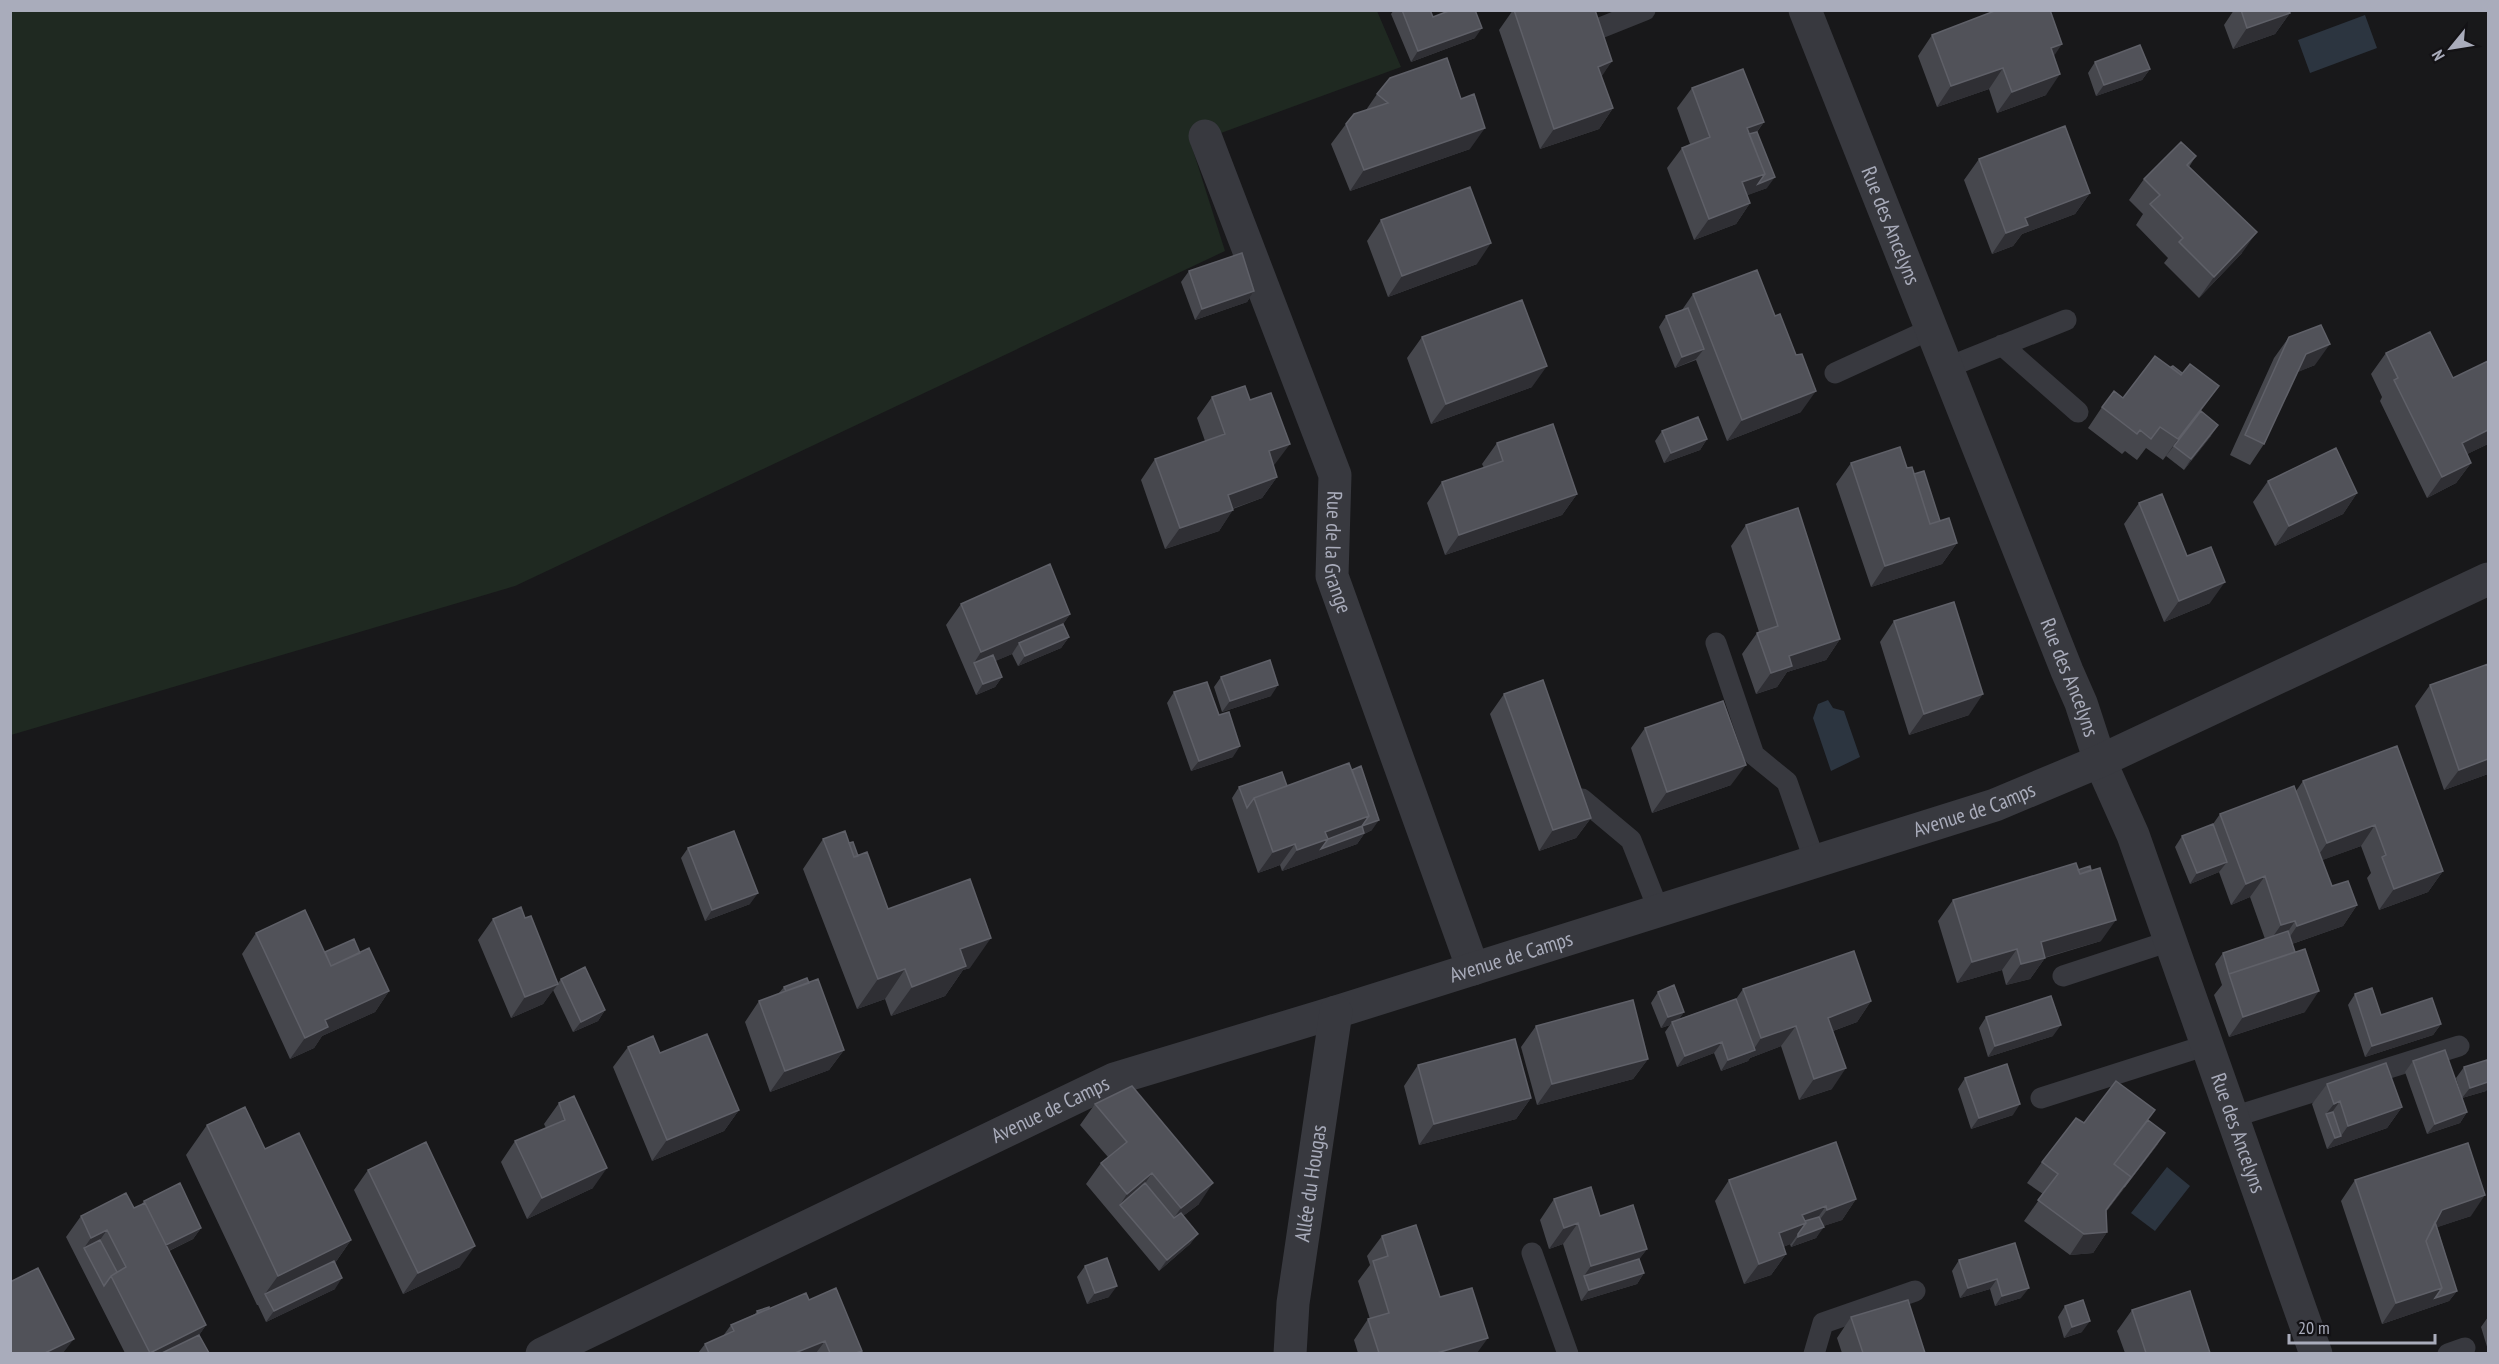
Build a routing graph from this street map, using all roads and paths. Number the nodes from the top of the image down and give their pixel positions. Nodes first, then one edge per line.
1 (1645, 10) edge
2 (1805, 10) edge
3 (1600, 28) edge
4 (1204, 136) dead end
5 (2066, 320) dead end
6 (1932, 329) junction
7 (2002, 345) junction
8 (1946, 368) junction
9 (1835, 373) dead end
10 (2078, 412) dead end
11 (2488, 579) edge
12 (1716, 643) dead end
13 (2100, 761) junction
14 (1582, 799) edge
15 (1815, 861) junction
16 (1659, 910) junction
17 (2170, 941) junction
18 (1473, 969) junction
19 (2063, 976) dead end
20 (1336, 1012) junction
21 (2207, 1045) junction
22 (2459, 1046) dead end
23 (2041, 1098) dead end
24 (2233, 1117) junction
25 (1532, 1252) dead end
26 (1915, 1291) dead end
27 (542, 1353) edge
28 (1290, 1353) edge
29 (1568, 1353) edge
30 (1814, 1353) edge
31 (2316, 1353) edge

1 - 3 lane
2 - 6 street, Rue des Ancelyns
4 - 18 street, Rue de la Grange
5 - 7 lane
6 - 8 street, Rue des Ancelyns
6 - 9 lane
7 - 8 lane
7 - 10 lane
8 - 13 street, Rue des Ancelyns
11 - 13 street, Avenue de Camps
12 - 15 lane
13 - 15 street, Avenue de Camps
13 - 17 street, Rue des Ancelyns
14 - 16 lane
15 - 16 street, Avenue de Camps
16 - 18 street, Avenue de Camps
17 - 19 lane
17 - 21 street, Rue des Ancelyns
18 - 20 street, Avenue de Camps
20 - 27 street, Avenue de Camps
20 - 28 street, Allée du Hougas
21 - 23 lane
21 - 24 street, Rue des Ancelyns
22 - 24 lane
24 - 31 street, Rue des Ancelyns
25 - 29 lane
26 - 30 lane

